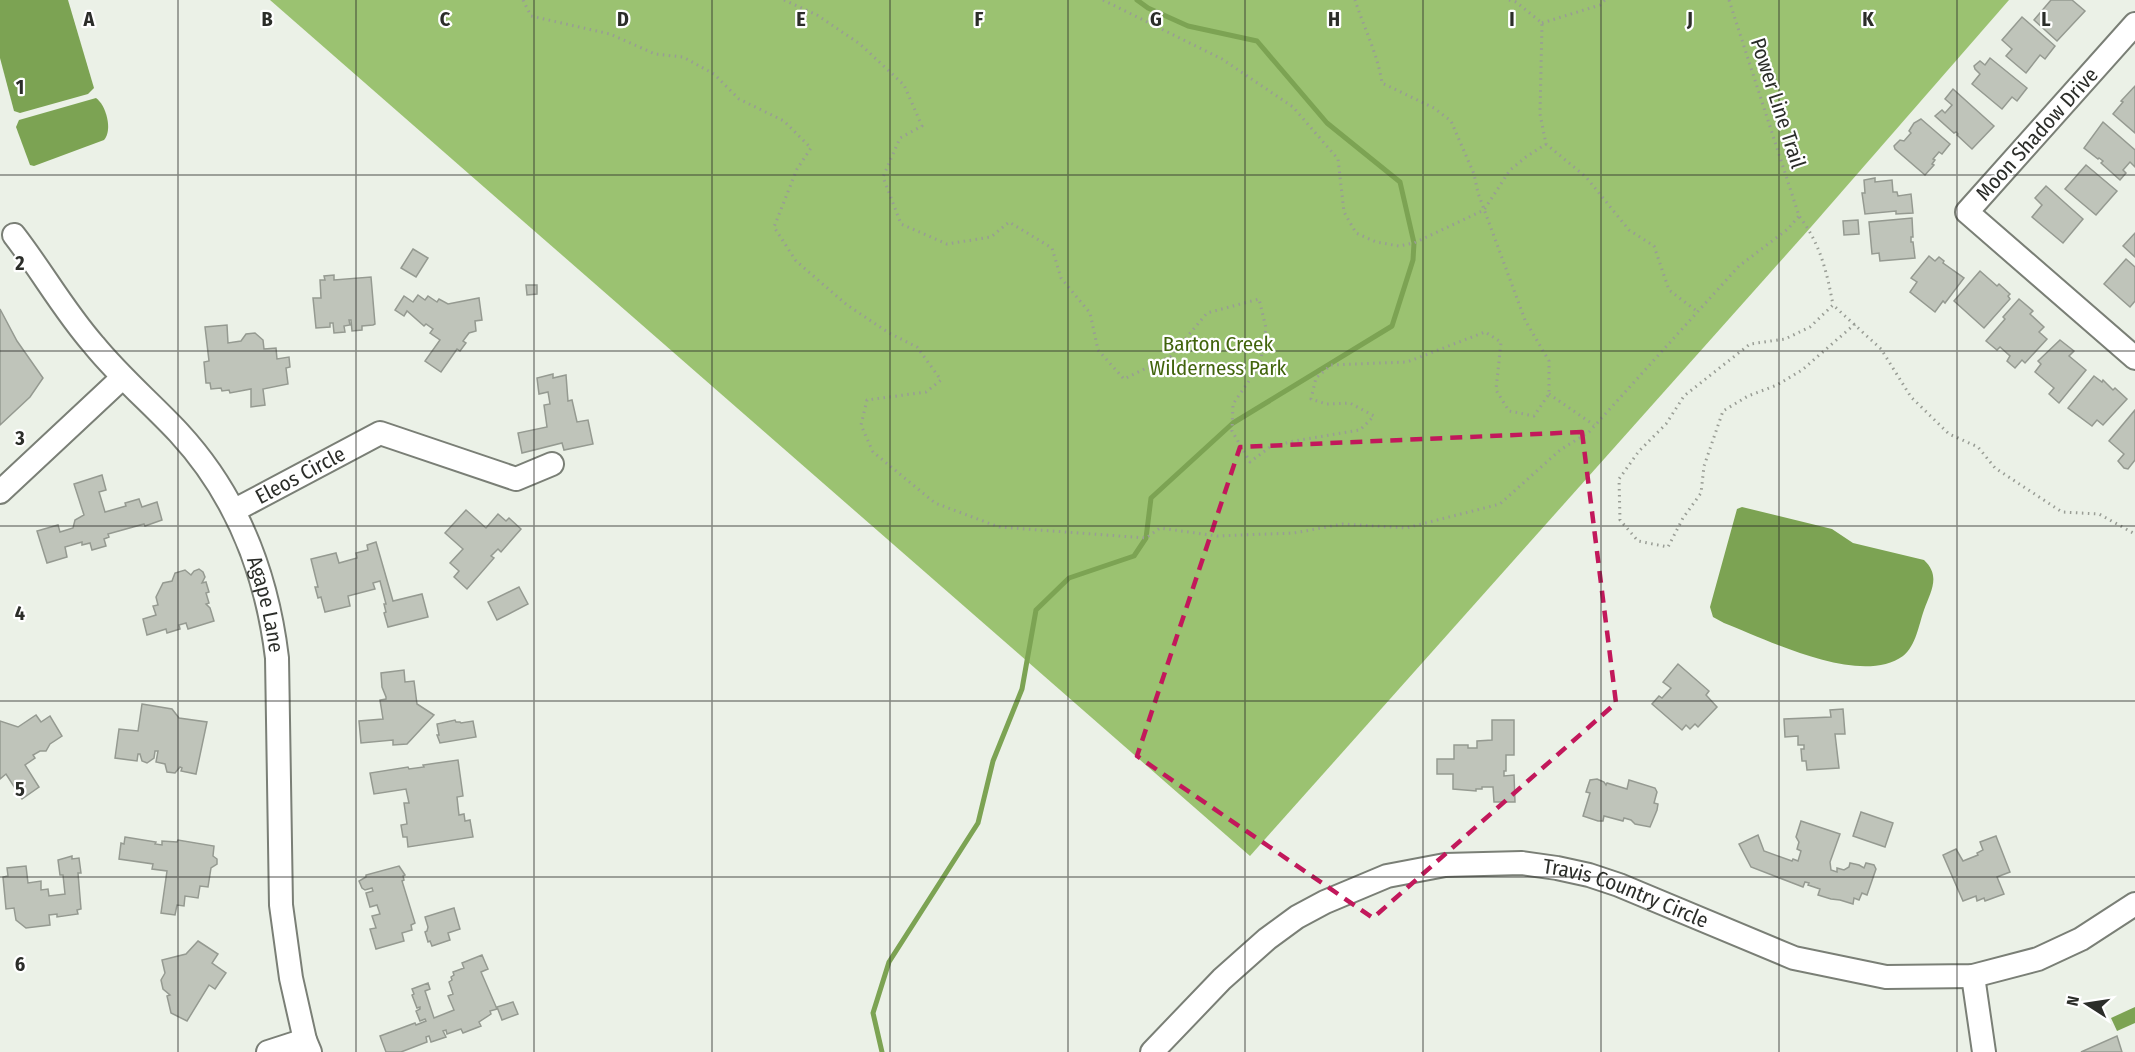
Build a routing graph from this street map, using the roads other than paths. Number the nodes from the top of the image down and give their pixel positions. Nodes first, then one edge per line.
1 (2135, 24) edge
2 (14, 235) dead end
3 (2135, 358) edge
4 (122, 378) junction
5 (552, 464) dead end
6 (0, 492) edge
7 (235, 510) junction
8 (2135, 904) edge
9 (1973, 976) junction
10 (308, 1046) edge
11 (268, 1052) edge
12 (1152, 1052) edge
13 (1984, 1052) edge

1 - 3 street, Moon Shadow Drive
2 - 4 street, Agape Lane
4 - 6 street
4 - 7 street, Agape Lane
5 - 7 street, Eleos Circle
7 - 10 street, Agape Lane
8 - 9 street, Travis Country Circle
9 - 12 street, Travis Country Circle
9 - 13 street
10 - 11 street

